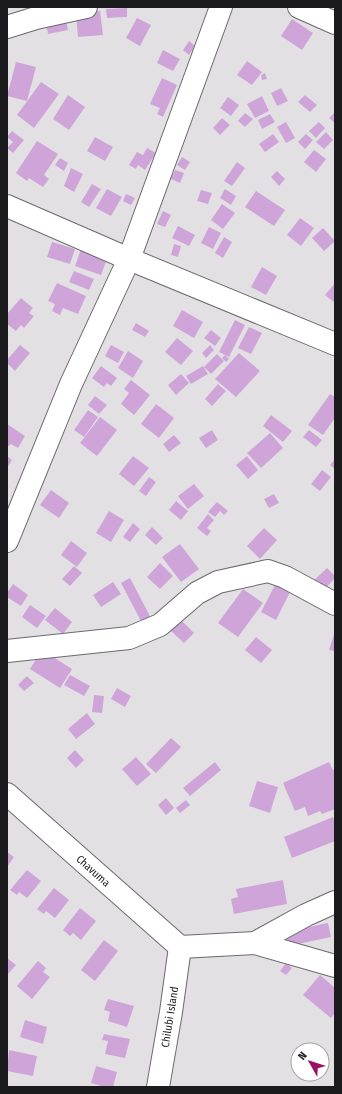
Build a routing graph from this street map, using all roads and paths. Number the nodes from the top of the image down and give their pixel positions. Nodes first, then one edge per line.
1 (86, 7) edge
2 (221, 7) edge
3 (299, 7) edge
4 (335, 23) edge
5 (7, 27) edge
6 (7, 206) edge
7 (129, 259) junction
8 (335, 344) edge
9 (7, 541) edge
10 (335, 604) edge
11 (7, 651) edge
12 (7, 794) edge
13 (335, 902) edge
14 (255, 943) junction
15 (180, 947) junction
16 (335, 966) edge
17 (158, 1087) edge

1 - 5 street
2 - 7 street
3 - 4 street
6 - 7 street
7 - 8 street
7 - 9 street
10 - 11 street
12 - 15 street, Chavuma
13 - 14 street
14 - 15 street
14 - 16 street
15 - 17 street, Chilubi Island

